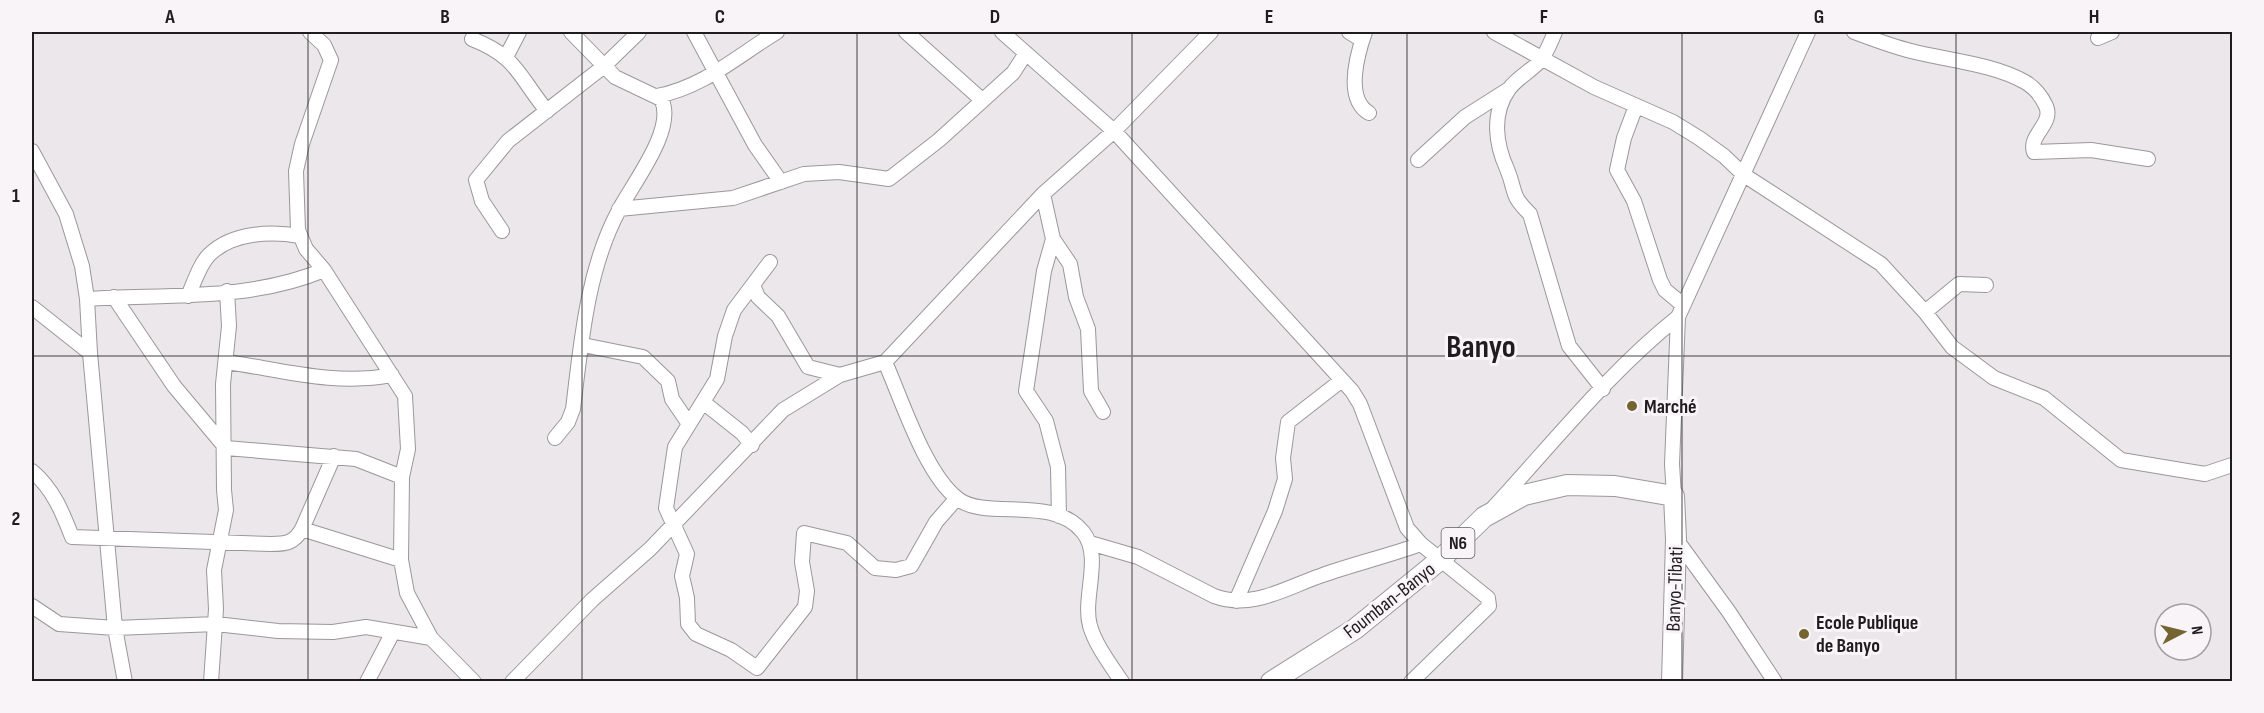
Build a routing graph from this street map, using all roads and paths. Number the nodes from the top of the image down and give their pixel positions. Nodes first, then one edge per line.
1 (310, 32) edge
2 (519, 32) edge
3 (571, 32) edge
4 (639, 32) edge
5 (694, 32) edge
6 (777, 32) edge
7 (906, 32) edge
8 (1002, 32) edge
9 (1023, 32) edge
10 (1211, 32) edge
11 (1349, 32) edge
12 (1494, 32) edge
13 (1555, 32) edge
14 (1808, 32) edge
15 (1854, 32) edge
16 (2112, 32) edge
17 (1364, 36) edge
18 (2098, 38) dead end
19 (472, 39) dead end
20 (1023, 50) junction
21 (506, 57) junction
22 (1542, 59) junction
23 (603, 67) junction
24 (717, 73) junction
25 (1509, 89) junction
26 (657, 96) junction
27 (982, 100) junction
28 (1636, 106) junction
29 (547, 111) junction
30 (1369, 113) dead end
31 (1114, 130) junction
32 (32, 151) edge
33 (2148, 159) dead end
34 (1418, 160) dead end
35 (1744, 175) junction
36 (781, 182) junction
37 (1043, 194) junction
38 (619, 209) junction
39 (502, 231) dead end
40 (300, 236) junction
41 (1053, 239) junction
42 (770, 262) dead end
43 (324, 270) junction
44 (753, 285) junction
45 (1986, 285) dead end
46 (227, 291) junction
47 (188, 296) junction
48 (114, 297) junction
49 (87, 299) junction
50 (32, 307) edge
51 (1680, 311) junction
52 (1925, 312) junction
53 (583, 345) junction
54 (90, 353) junction
55 (227, 362) junction
56 (885, 362) junction
57 (392, 375) junction
58 (840, 375) junction
59 (1342, 380) junction
60 (1603, 390) junction
61 (703, 402) junction
62 (1103, 412) dead end
63 (689, 424) junction
64 (555, 438) dead end
65 (752, 445) junction
66 (226, 448) junction
67 (334, 456) junction
68 (2232, 465) edge
69 (32, 471) edge
70 (402, 477) junction
71 (1674, 496) junction
72 (957, 498) junction
73 (1059, 516) junction
74 (1484, 517) junction
75 (673, 525) junction
76 (302, 530) junction
77 (108, 539) junction
78 (1676, 539) junction
79 (1090, 543) junction
80 (219, 544) junction
81 (1421, 544) junction
82 (1442, 558) junction
83 (401, 560) junction
84 (1236, 601) junction
85 (32, 606) edge
86 (216, 624) junction
87 (115, 628) junction
88 (393, 632) junction
89 (431, 638) junction
90 (1279, 680) edge
91 (125, 681) edge
92 (211, 681) edge
93 (367, 681) edge
94 (474, 681) edge
95 (512, 681) edge
96 (1122, 681) edge
97 (1411, 681) edge
98 (1672, 681) edge
99 (1775, 681) edge

1 - 40 street
2 - 21 street
3 - 23 street
4 - 23 street
5 - 24 street
6 - 24 street
7 - 27 street
8 - 20 street
9 - 20 street
10 - 31 street
11 - 17 street
12 - 22 street
13 - 22 street
14 - 35 street
15 - 33 street
16 - 18 street
17 - 30 street
19 - 21 street
20 - 27 street
20 - 31 street
21 - 29 street
22 - 25 street
22 - 28 street
23 - 26 street
23 - 29 street
24 - 26 street
24 - 36 street
25 - 34 street
25 - 60 street
26 - 38 street
27 - 36 street
28 - 35 street
28 - 51 street
29 - 39 street
31 - 37 street
31 - 59 street
32 - 49 street
35 - 51 street
35 - 52 street
36 - 38 street
37 - 41 street
37 - 56 street
38 - 53 street
40 - 43 street
40 - 47 street
41 - 62 street
41 - 73 street
42 - 44 street
43 - 46 street
43 - 57 street
44 - 58 street
44 - 61 street
45 - 52 street
46 - 47 street
46 - 55 street
47 - 48 street
48 - 49 street
48 - 66 street
49 - 54 street
50 - 54 street
51 - 60 street
51 - 71 street
52 - 68 street
53 - 63 street
53 - 64 street
54 - 77 street
55 - 57 street
55 - 66 street
56 - 58 street
56 - 72 street
57 - 70 street
58 - 65 street
59 - 81 street
59 - 84 street
60 - 74 street
61 - 63 street
61 - 65 street
63 - 75 street
65 - 75 street
66 - 67 street
66 - 80 street
67 - 70 street
67 - 76 street
69 - 77 street
70 - 83 street
71 - 74 highway, Foumban-Banyo / N6
71 - 78 highway, Banyo-Tibati
72 - 73 street
72 - 75 street
73 - 79 street
74 - 82 highway, Foumban-Banyo / N6
75 - 95 street
76 - 80 street
76 - 83 street
77 - 80 street
77 - 87 street
78 - 98 highway, Banyo-Tibati
78 - 99 street
79 - 84 street
79 - 96 street
80 - 86 street
81 - 82 street
81 - 84 street
82 - 90 highway, Foumban-Banyo / N6
82 - 97 street
83 - 89 street
85 - 87 street
86 - 87 street
86 - 88 street
86 - 92 street
87 - 91 street
88 - 89 street
88 - 93 street
89 - 94 street

